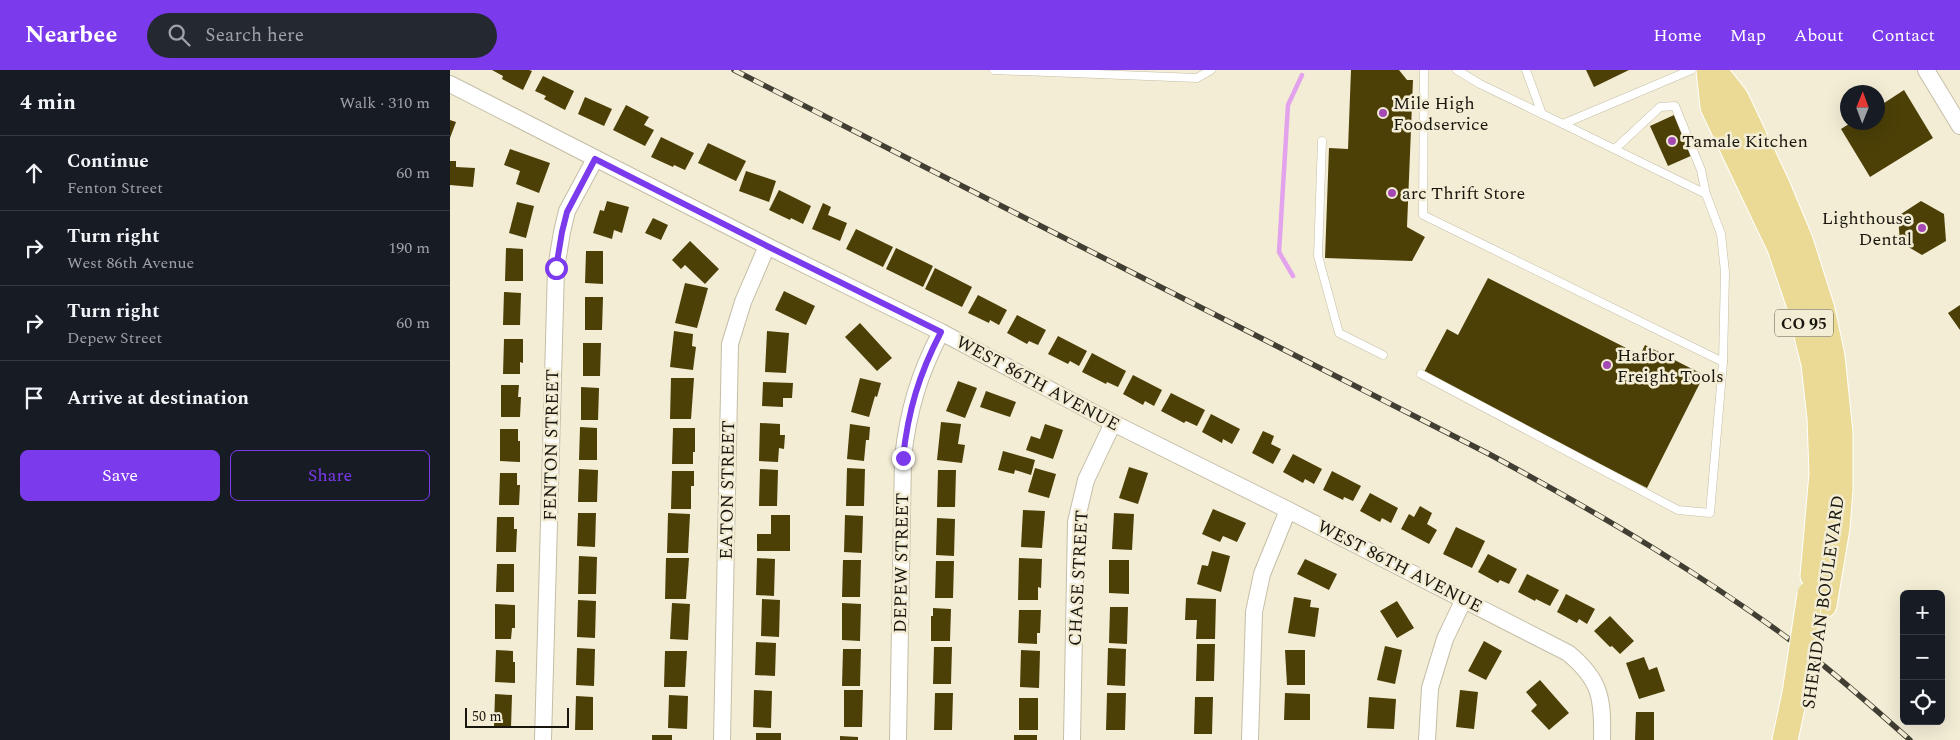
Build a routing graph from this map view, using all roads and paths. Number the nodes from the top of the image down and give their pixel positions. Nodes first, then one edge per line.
1 (994, 70) edge
2 (1211, 70) edge
3 (1424, 70) edge
4 (1457, 70) edge
5 (1526, 70) edge
6 (1691, 70) edge
7 (1709, 70) edge
8 (1714, 70) edge
9 (1926, 70) edge
10 (450, 84) edge
11 (1542, 114) junction
12 (1563, 124) junction
13 (1960, 126) edge
14 (1322, 141) dead end
15 (1614, 149) junction
16 (595, 159) junction
17 (1706, 194) junction
18 (767, 246) junction
19 (941, 332) junction
20 (1383, 355) dead end
21 (1723, 362) junction
22 (1421, 374) dead end
23 (1113, 423) junction
24 (1288, 510) junction
25 (1464, 599) junction
26 (1817, 600) junction
27 (1802, 699) junction
28 (543, 740) edge
29 (722, 740) edge
30 (898, 740) edge
31 (1072, 740) edge
32 (1250, 740) edge
33 (1427, 740) edge
34 (1602, 740) edge
35 (1785, 740) edge
36 (1802, 740) edge

1 - 2 lane
3 - 21 lane
4 - 11 lane
5 - 11 lane
6 - 12 lane
7 - 26 main road, SHERIDAN BOULEVARD / CO 95
8 - 26 main road, SHERIDAN BOULEVARD / CO 95
9 - 13 street
10 - 16 street, WEST 86TH AVENUE
11 - 12 lane
12 - 15 lane
14 - 20 lane
15 - 17 lane
15 - 17 lane
16 - 18 street, WEST 86TH AVENUE
16 - 28 street, FENTON STREET
17 - 21 lane
18 - 19 street, WEST 86TH AVENUE
18 - 29 street, EATON STREET
19 - 23 street, WEST 86TH AVENUE
19 - 30 street, DEPEW STREET
21 - 22 lane
23 - 24 street, WEST 86TH AVENUE
23 - 31 street, CHASE STREET
24 - 25 street, WEST 86TH AVENUE
24 - 32 street
25 - 33 street
25 - 34 street, WEST 86TH AVENUE
26 - 27 main road, SHERIDAN BOULEVARD / CO 95
27 - 35 main road, SHERIDAN BOULEVARD / CO 95
27 - 36 main road, SHERIDAN BOULEVARD / CO 95

